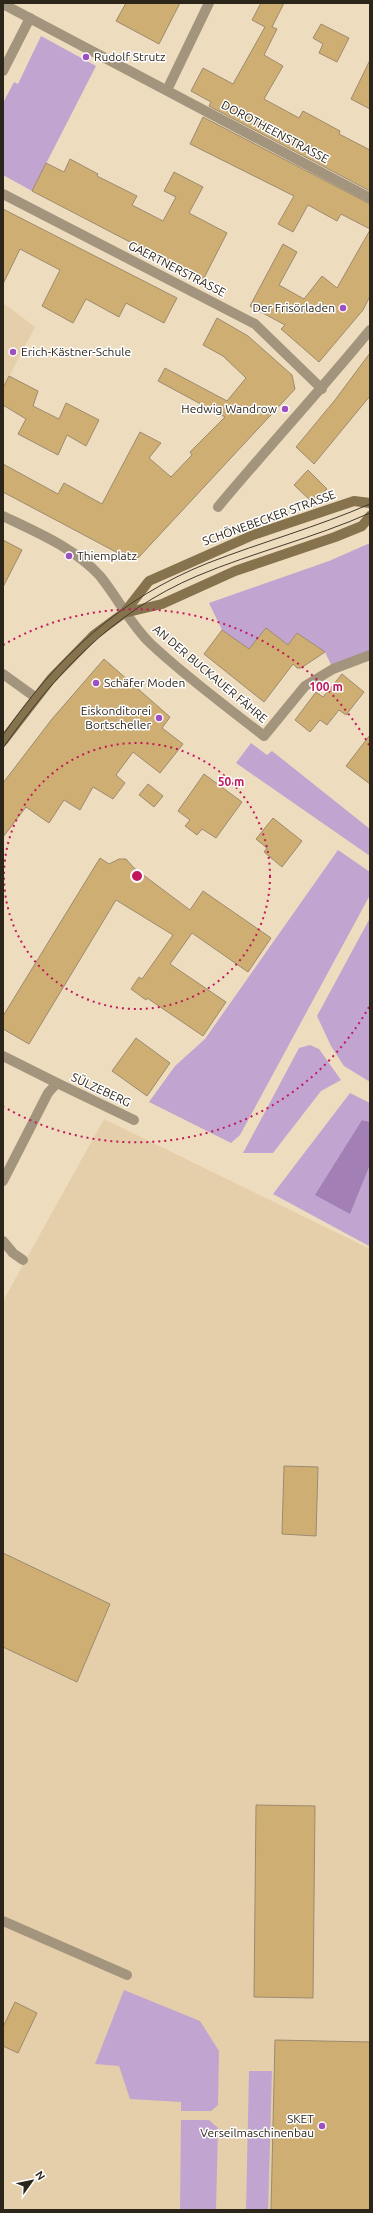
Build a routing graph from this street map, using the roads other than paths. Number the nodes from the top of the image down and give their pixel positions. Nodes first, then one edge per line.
1 (209, 3) edge
2 (3, 4) edge
3 (30, 18) junction
4 (3, 71) edge
5 (167, 90) junction
6 (3, 194) edge
7 (370, 198) edge
8 (370, 330) edge
9 (322, 389) junction
10 (370, 502) edge
11 (218, 507) dead end
12 (3, 516) edge
13 (370, 516) edge
14 (124, 613) junction
15 (370, 655) edge
16 (3, 674) edge
17 (35, 697) junction
18 (3, 741) edge
19 (3, 1056) edge
20 (57, 1083) junction
21 (134, 1120) dead end
22 (3, 1181) edge
23 (3, 1241) edge
24 (23, 1260) dead end
25 (3, 1921) edge
26 (127, 1975) dead end

1 - 5 street
2 - 3 street, DOROTHEENSTRASSE
3 - 4 street
3 - 5 street, DOROTHEENSTRASSE
5 - 7 street, DOROTHEENSTRASSE
6 - 9 street, GAERTNERSTRASSE
8 - 9 street
9 - 11 street
10 - 14 main road, SCHÖNEBECKER STRASSE
12 - 14 street, AN DER BUCKAUER FÄHRE
13 - 14 main road, SCHÖNEBECKER STRASSE
14 - 15 street, AN DER BUCKAUER FÄHRE
14 - 17 main road, SCHÖNEBECKER STRASSE
16 - 17 street
17 - 18 main road, SCHÖNEBECKER STRASSE
19 - 20 street, SÜLZEBERG
20 - 21 street, SÜLZEBERG
20 - 22 street, SÜLZEBERG
23 - 24 street
25 - 26 street

